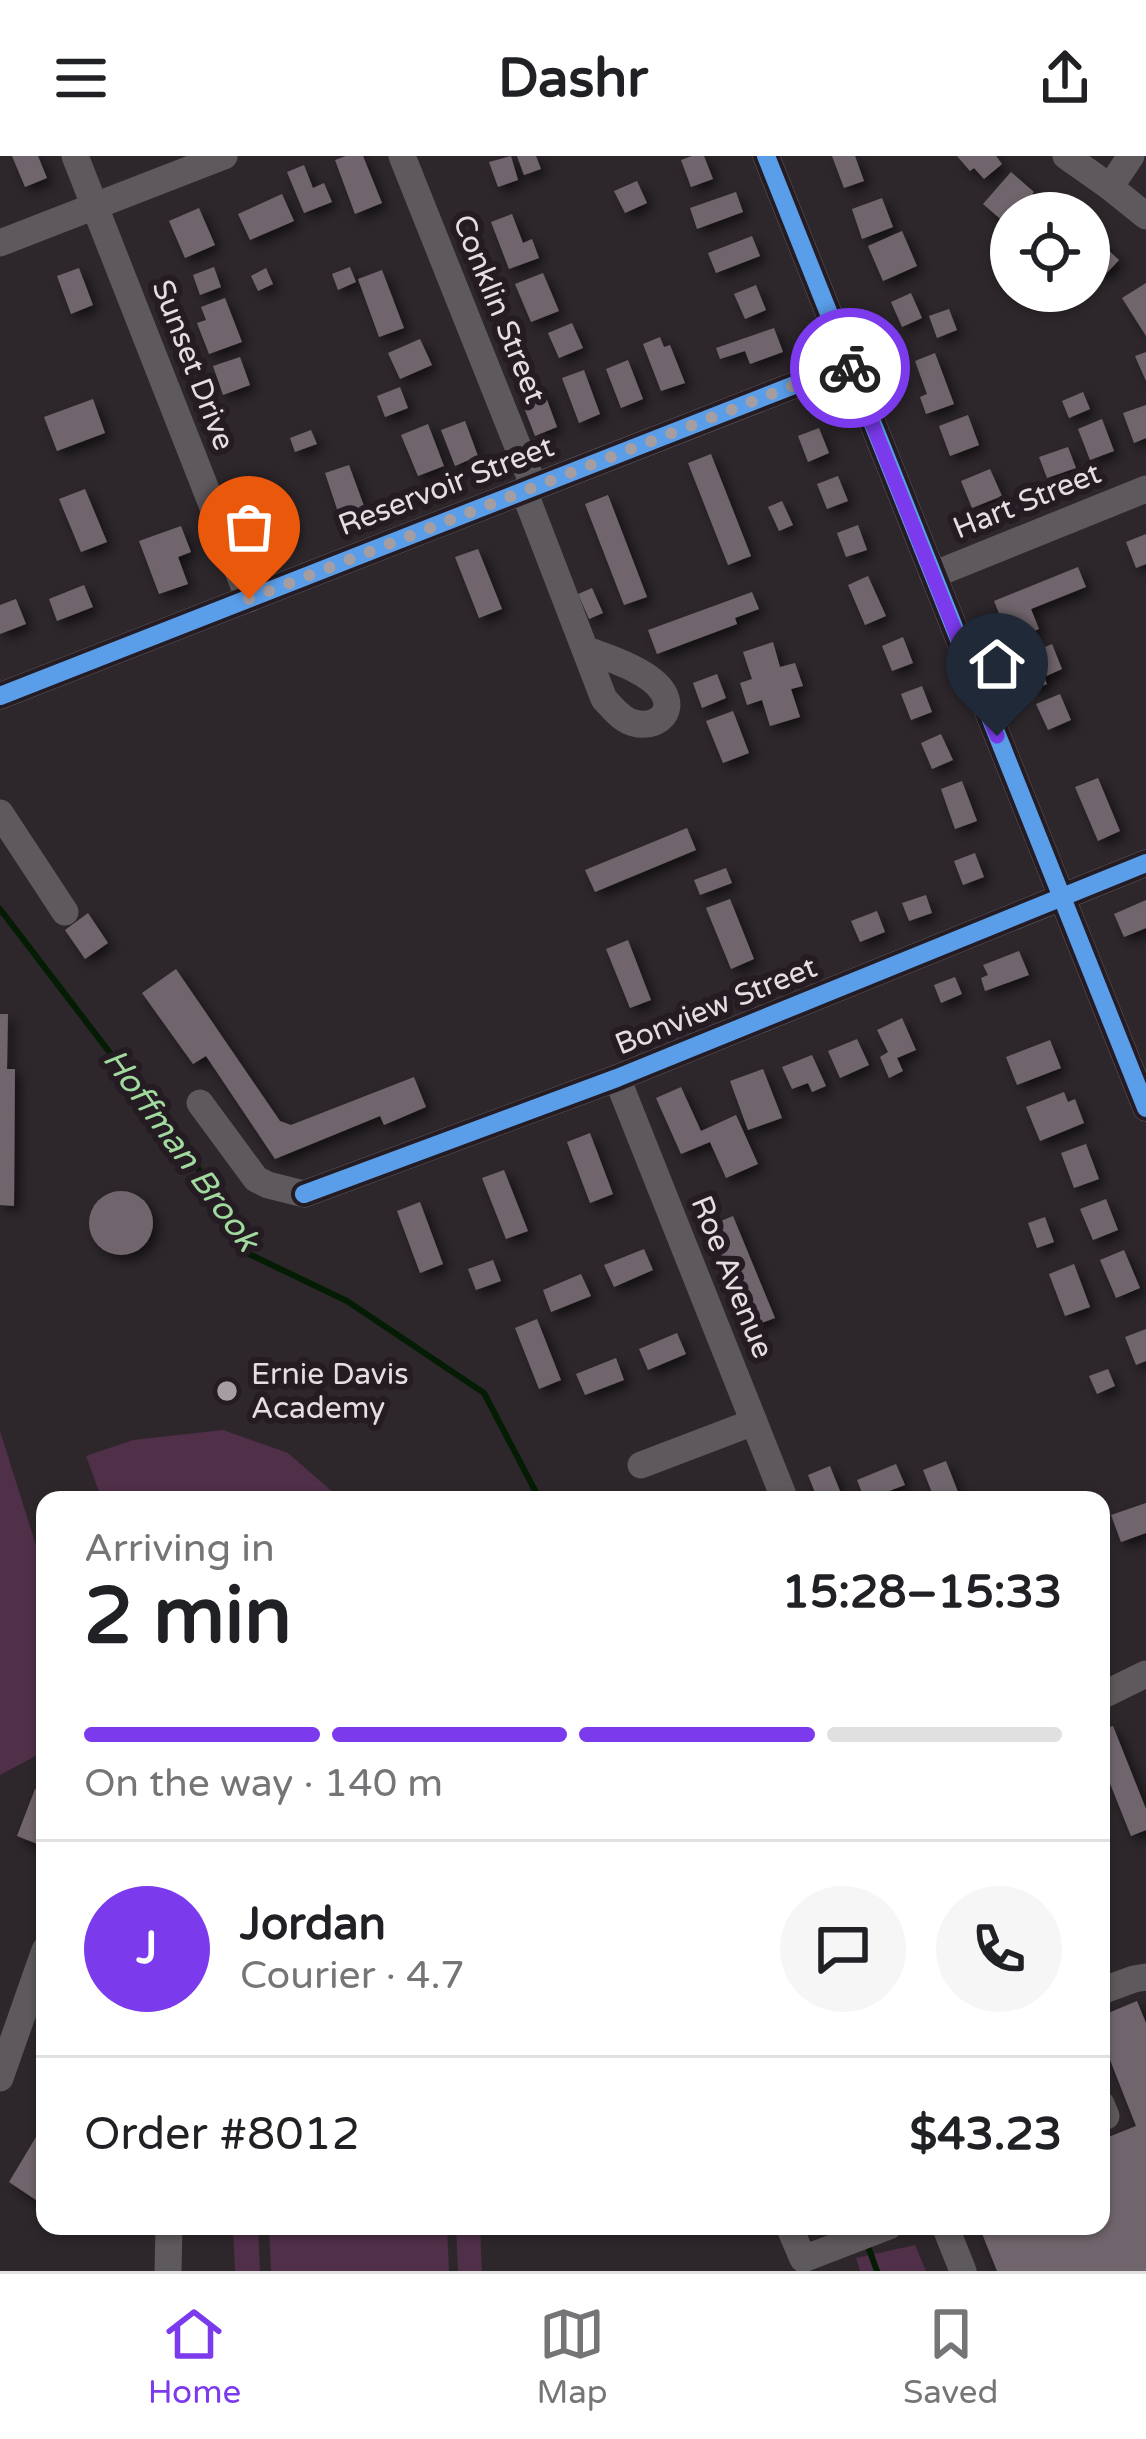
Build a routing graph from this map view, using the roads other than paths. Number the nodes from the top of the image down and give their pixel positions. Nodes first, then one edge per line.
1 (75, 156) edge
2 (224, 156) edge
3 (402, 156) edge
4 (766, 156) edge
5 (1066, 156) edge
6 (1131, 156) edge
7 (1110, 187) junction
8 (94, 206) junction
9 (1146, 216) edge
10 (0, 243) edge
11 (848, 364) junction
12 (529, 489) junction
13 (1146, 489) edge
14 (932, 574) junction
15 (249, 599) junction
16 (587, 650) junction
17 (0, 696) edge
18 (0, 813) edge
19 (1146, 863) edge
20 (1062, 898) junction
21 (64, 912) dead end
22 (616, 1078) junction
23 (200, 1103) dead end
24 (1146, 1108) edge
25 (754, 1422) junction
26 (640, 1465) dead end
27 (781, 1491) edge
28 (1146, 1674) edge
29 (1110, 1692) edge
30 (36, 1976) edge
31 (1146, 1977) edge
32 (1110, 1987) edge
33 (0, 2078) edge
34 (169, 2235) edge
35 (793, 2235) edge
36 (866, 2235) edge
37 (948, 2235) edge
38 (168, 2271) edge
39 (962, 2271) edge

1 - 8 street, Sunset Drive
2 - 8 street
3 - 12 street, Conklin Street
4 - 11 street
5 - 7 street
6 - 7 street
7 - 9 street
8 - 10 street
8 - 15 street, Sunset Drive
11 - 12 street, Reservoir Street
11 - 14 street
12 - 15 street, Reservoir Street
12 - 16 street, Conklin Street
13 - 14 street, Hart Street
14 - 20 street
15 - 17 street, Reservoir Street
16 - 16 street, Conklin Street
18 - 21 street
19 - 20 street, Bonview Street
20 - 22 street, Bonview Street
20 - 24 street
22 - 23 street, Bonview Street
22 - 25 street, Roe Avenue
25 - 26 street
25 - 27 street, Roe Avenue
28 - 29 street
30 - 33 street
31 - 32 street
34 - 38 street
35 - 36 street
37 - 39 street

